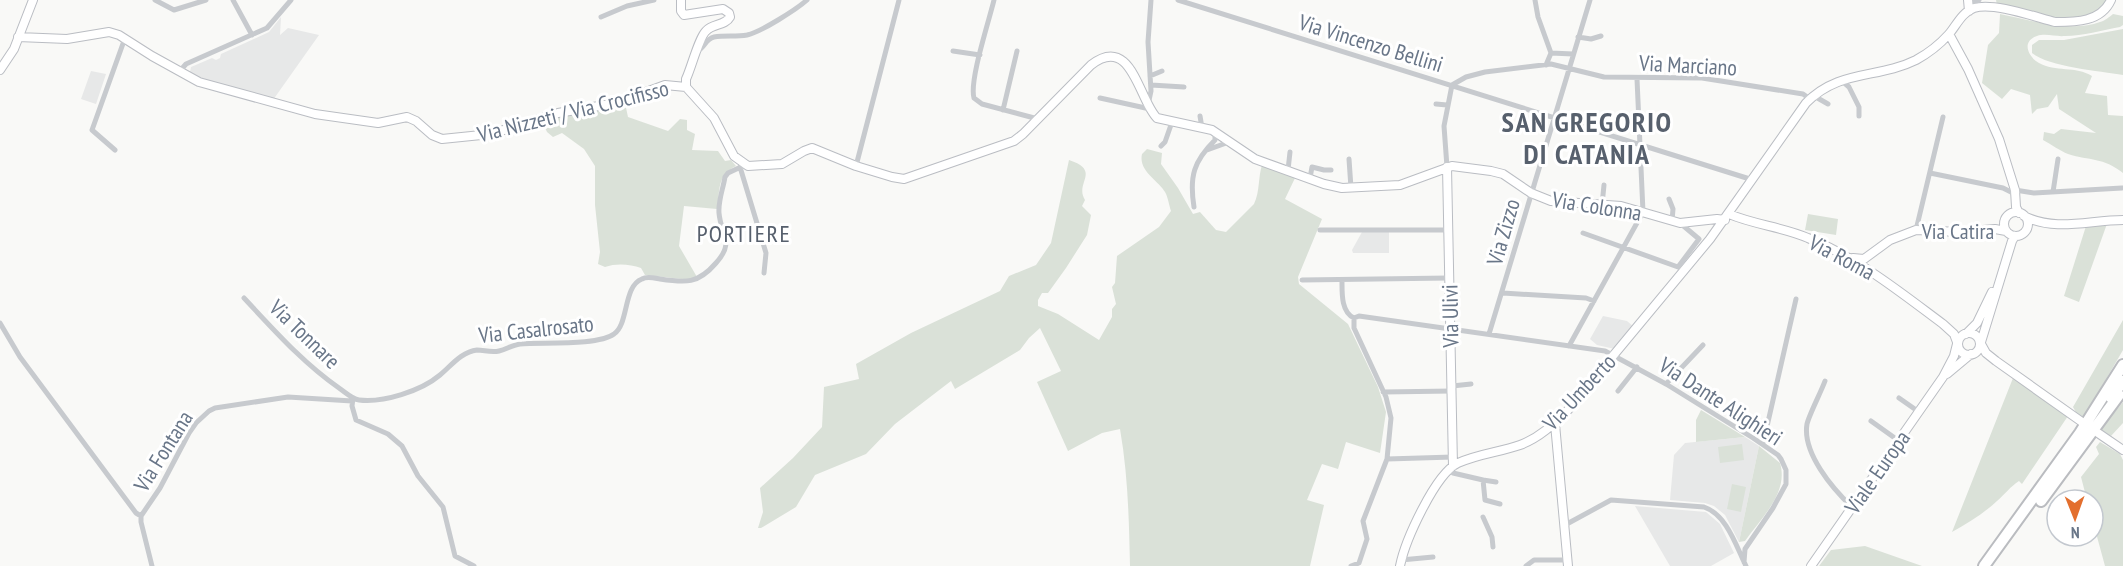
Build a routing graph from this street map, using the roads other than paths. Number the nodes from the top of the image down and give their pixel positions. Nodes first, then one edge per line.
1 (33, 0) edge
2 (154, 0) edge
3 (206, 0) edge
4 (233, 0) edge
5 (654, 0) edge
6 (681, 0) edge
7 (807, 0) edge
8 (899, 0) edge
9 (994, 0) edge
10 (1151, 0) edge
11 (1178, 0) edge
12 (1535, 0) edge
13 (1590, 0) edge
14 (1979, 0) edge
15 (2111, 0) edge
16 (290, 1) edge
17 (1968, 5) edge
18 (601, 17) dead end
19 (1949, 34) junction
20 (252, 35) junction
21 (1600, 36) dead end
22 (1578, 37) junction
23 (18, 38) junction
24 (125, 38) junction
25 (697, 51) junction
26 (953, 51) dead end
27 (1017, 51) dead end
28 (1551, 51) junction
29 (1573, 54) junction
30 (980, 55) junction
31 (1544, 65) junction
32 (1569, 68) junction
33 (0, 70) edge
34 (1162, 71) dead end
35 (179, 72) junction
36 (1150, 76) junction
37 (1637, 79) junction
38 (1841, 80) junction
39 (1151, 85) junction
40 (1452, 85) junction
41 (686, 87) junction
42 (1184, 87) dead end
43 (1810, 97) junction
44 (1100, 98) dead end
45 (1436, 104) dead end
46 (1828, 104) dead end
47 (1447, 105) junction
48 (1149, 107) junction
49 (1003, 110) junction
50 (1200, 116) dead end
51 (1859, 116) dead end
52 (1554, 117) junction
53 (1943, 117) dead end
54 (1038, 119) junction
55 (1172, 122) junction
56 (1202, 128) junction
57 (1215, 132) junction
58 (1230, 141) junction
59 (1640, 144) junction
60 (1161, 146) dead end
61 (115, 150) dead end
62 (1203, 152) junction
63 (1290, 152) dead end
64 (1349, 159) dead end
65 (2058, 159) dead end
66 (742, 166) junction
67 (856, 166) junction
68 (1447, 167) junction
69 (1288, 170) junction
70 (1330, 170) dead end
71 (1930, 172) junction
72 (1310, 178) junction
73 (1753, 180) junction
74 (1604, 185) dead end
75 (1351, 188) junction
76 (2122, 188) edge
77 (2013, 191) junction
78 (1531, 192) junction
79 (2053, 192) junction
80 (1669, 199) dead end
81 (1602, 205) junction
82 (1194, 207) dead end
83 (1643, 212) junction
84 (2010, 214) junction
85 (2021, 214) junction
86 (1727, 217) junction
87 (2123, 219) edge
88 (1676, 222) junction
89 (2041, 223) junction
90 (1320, 230) dead end
91 (1448, 230) junction
92 (1916, 230) junction
93 (2026, 230) junction
94 (1583, 233) dead end
95 (2010, 234) junction
96 (1624, 247) junction
97 (1846, 255) junction
98 (1869, 256) junction
99 (1869, 270) junction
100 (764, 273) dead end
101 (1449, 278) junction
102 (1302, 280) dead end
103 (1342, 280) junction
104 (1503, 292) junction
105 (244, 298) dead end
106 (1796, 299) dead end
107 (1594, 301) junction
108 (1354, 318) junction
109 (0, 323) edge
110 (1943, 324) junction
111 (1450, 329) junction
112 (1489, 334) junction
113 (1965, 334) junction
114 (1957, 343) junction
115 (1981, 343) junction
116 (1703, 345) dead end
117 (1569, 346) junction
118 (1972, 354) junction
119 (1614, 355) junction
120 (1996, 361) junction
121 (2123, 365) edge
122 (1637, 367) junction
123 (2123, 372) edge
124 (1943, 377) junction
125 (1825, 381) dead end
126 (2123, 381) edge
127 (1471, 384) dead end
128 (1666, 384) junction
129 (1452, 388) junction
130 (2123, 390) edge
131 (1618, 391) dead end
132 (1383, 392) junction
133 (1899, 398) dead end
134 (353, 401) junction
135 (2101, 402) junction
136 (1919, 412) junction
137 (1871, 421) dead end
138 (2082, 422) dead end
139 (1555, 424) junction
140 (2098, 433) dead end
141 (1899, 441) junction
142 (1763, 444) junction
143 (2123, 450) edge
144 (1387, 459) junction
145 (1452, 464) junction
146 (1483, 480) junction
147 (1496, 482) dead end
148 (1500, 504) dead end
149 (1852, 507) junction
150 (141, 516) junction
151 (1483, 517) dead end
152 (1565, 525) junction
153 (1750, 542) junction
154 (1736, 546) junction
155 (1493, 547) dead end
156 (1433, 557) dead end
157 (1401, 563) edge
158 (1568, 563) edge
159 (1745, 564) edge
160 (152, 566) edge
161 (474, 566) edge
162 (1351, 566) edge
163 (1526, 566) edge
164 (1811, 566) edge
165 (1984, 566) edge
166 (1991, 566) edge

1 - 23 street
2 - 3 street
4 - 20 street
5 - 18 street
6 - 25 street
7 - 25 street
8 - 67 street
9 - 30 street
10 - 36 street
11 - 40 street, Via Vincenzo Bellini
12 - 28 street
13 - 22 street, Via Zizzo
14 - 17 street
15 - 17 street
16 - 20 street
17 - 19 street
19 - 38 street
19 - 77 street
20 - 35 street
21 - 22 street
22 - 29 street, Via Zizzo
23 - 24 street, Via Nizzeti / Via Crocifisso
23 - 33 street
24 - 35 street, Via Nizzeti / Via Crocifisso
24 - 61 street
25 - 41 street
26 - 30 street
27 - 49 street
28 - 29 street
28 - 31 street
29 - 32 street, Via Zizzo
30 - 49 street
31 - 32 street, Via Marciano
31 - 40 street, Via Marciano
32 - 37 street, Via Marciano
32 - 52 street, Via Zizzo
34 - 36 street
35 - 41 street, Via Nizzeti / Via Crocifisso
36 - 39 street
37 - 43 street, Via Marciano
37 - 59 street
38 - 43 street
38 - 51 street
39 - 42 street
39 - 48 street
40 - 47 street
40 - 52 street, Via Vincenzo Bellini
41 - 66 street
43 - 46 street
43 - 73 street
44 - 48 street
45 - 47 street
47 - 68 street
48 - 54 street
48 - 55 street
49 - 54 street
50 - 56 street
52 - 59 street, Via Vincenzo Bellini
52 - 78 street, Via Zizzo
53 - 71 street
54 - 67 street
55 - 56 street
55 - 60 street
56 - 57 street
57 - 58 street
57 - 62 street
58 - 62 street
58 - 69 street
59 - 73 street, Via Vincenzo Bellini
59 - 83 street
62 - 82 street
63 - 69 street
64 - 75 street
65 - 79 street
66 - 67 street
66 - 100 street
66 - 134 street, Via Casalrosato
68 - 75 street
68 - 78 street, Via Colonna
68 - 91 street, Via Ulivi
69 - 72 street
70 - 72 street
71 - 77 street
71 - 92 street
72 - 75 street
73 - 86 street
74 - 81 street
76 - 79 street
77 - 79 street
77 - 84 street
77 - 85 street
78 - 81 street, Via Colonna
78 - 104 street, Via Zizzo
80 - 88 street
81 - 83 street, Via Colonna
83 - 88 street, Via Colonna
83 - 96 street
84 - 85 street
84 - 95 street
85 - 89 street
85 - 93 street
86 - 88 street, Via Roma
86 - 97 street, Via Roma
86 - 119 street, Via Umberto
87 - 89 street
88 - 96 street
89 - 93 street
90 - 91 street
91 - 101 street, Via Ulivi
92 - 95 street, Via Catira
92 - 98 street, Via Catira
93 - 95 street
94 - 96 street
95 - 113 street
95 - 115 street
96 - 107 street
97 - 98 street
97 - 99 street, Via Roma
98 - 99 street
99 - 110 street, Via Roma
101 - 103 street
101 - 111 street, Via Ulivi
102 - 103 street
103 - 108 street
104 - 107 street
104 - 112 street, Via Zizzo
105 - 134 street, Via Tonnare
106 - 142 street
107 - 117 street
108 - 111 street, Via Dante Alighieri
108 - 132 street
109 - 150 street
110 - 113 street
110 - 114 street
111 - 112 street, Via Dante Alighieri
111 - 129 street, Via Ulivi
112 - 117 street, Via Dante Alighieri
113 - 114 street
113 - 115 street
114 - 118 street
114 - 124 street
115 - 118 street
115 - 120 street
116 - 128 street
117 - 119 street, Via Dante Alighieri
118 - 120 street
118 - 124 street
119 - 122 street, Via Dante Alighieri
119 - 139 street, Via Umberto
120 - 138 street
121 - 135 highway
122 - 128 street, Via Dante Alighieri
122 - 131 street
123 - 135 highway
124 - 136 street, Viale Europa
125 - 149 street
126 - 166 highway
127 - 129 street
128 - 142 street, Via Dante Alighieri
129 - 132 street
129 - 145 street, Via Ulivi
130 - 166 highway
132 - 144 street
133 - 136 street
134 - 150 street, Via Fontana
134 - 161 street, Via Tonnare
135 - 165 highway
136 - 141 street, Viale Europa
137 - 141 street
139 - 145 street, Via Umberto
139 - 152 street
140 - 143 street
141 - 149 street, Viale Europa
142 - 153 street, Via Dante Alighieri
144 - 145 street
144 - 162 street
145 - 146 street
145 - 157 street
146 - 147 street
146 - 148 street
149 - 164 street, Viale Europa
150 - 160 street, Via Fontana
151 - 155 street
152 - 154 street
152 - 158 street
153 - 154 street
153 - 159 street, Via Dante Alighieri
154 - 159 street
156 - 157 street
158 - 163 street

